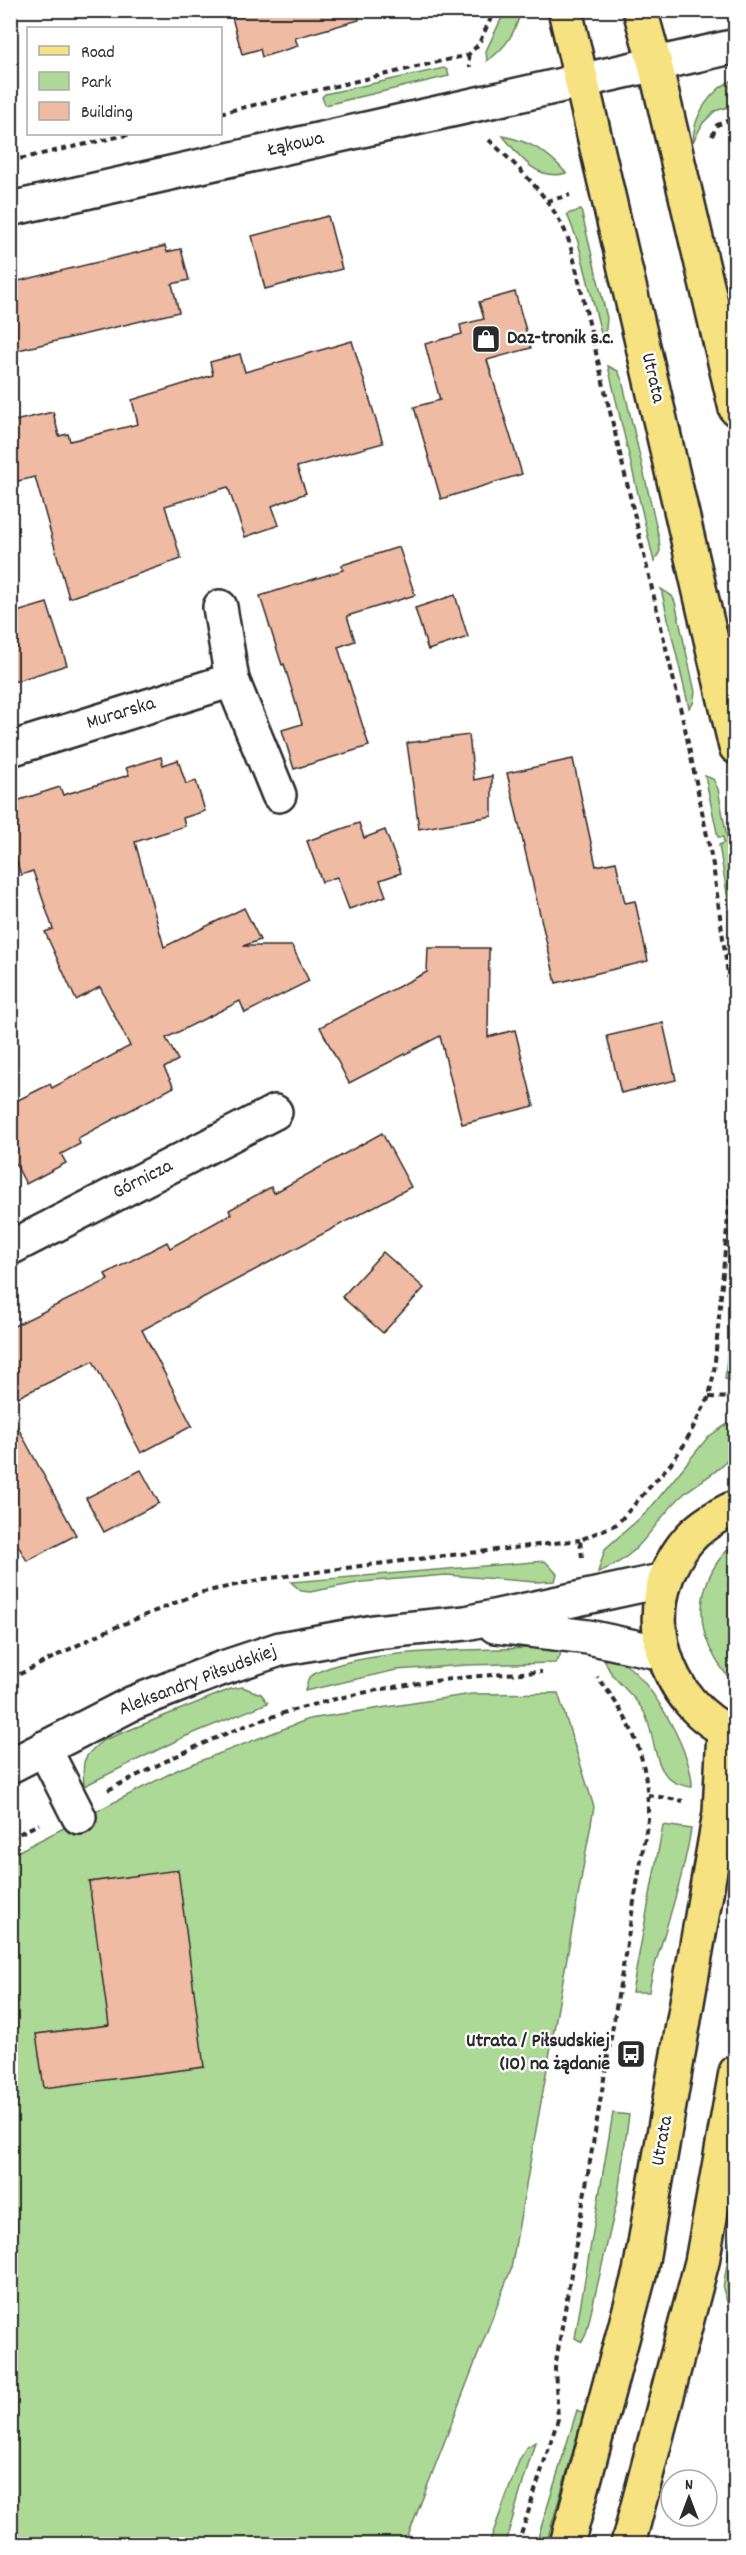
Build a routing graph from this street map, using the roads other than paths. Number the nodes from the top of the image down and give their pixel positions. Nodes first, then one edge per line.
1 (565, 10) edge
2 (640, 10) edge
3 (735, 46) edge
4 (655, 64) junction
5 (582, 80) junction
6 (10, 209) edge
7 (735, 409) edge
8 (220, 607) dead end
9 (232, 680) junction
10 (735, 747) edge
11 (10, 749) edge
12 (279, 795) dead end
13 (275, 1112) dead end
14 (10, 1248) edge
15 (735, 1507) edge
16 (665, 1580) junction
17 (466, 1623) junction
18 (663, 1653) junction
19 (730, 1733) edge
20 (44, 1748) junction
21 (10, 1766) edge
22 (77, 1812) road end
23 (735, 2072) edge
24 (567, 2544) edge
25 (628, 2544) edge

1 - 5 main road, Utrata
2 - 4 main road
3 - 4 street, Łąkowa
4 - 5 street, Łąkowa
4 - 7 main road
5 - 6 street, Łąkowa
5 - 10 main road, Utrata
8 - 9 street
9 - 11 street, Murarska
9 - 12 street
13 - 14 street, Górnicza
15 - 16 main road, Utrata
16 - 17 street, Aleksandry Piłsudskiej
16 - 18 main road, Utrata
17 - 18 street, Aleksandry Piłsudskiej
17 - 20 street, Aleksandry Piłsudskiej
18 - 19 main road, Utrata
19 - 24 main road, Utrata
20 - 21 street, Aleksandry Piłsudskiej
20 - 22 street
23 - 25 main road

